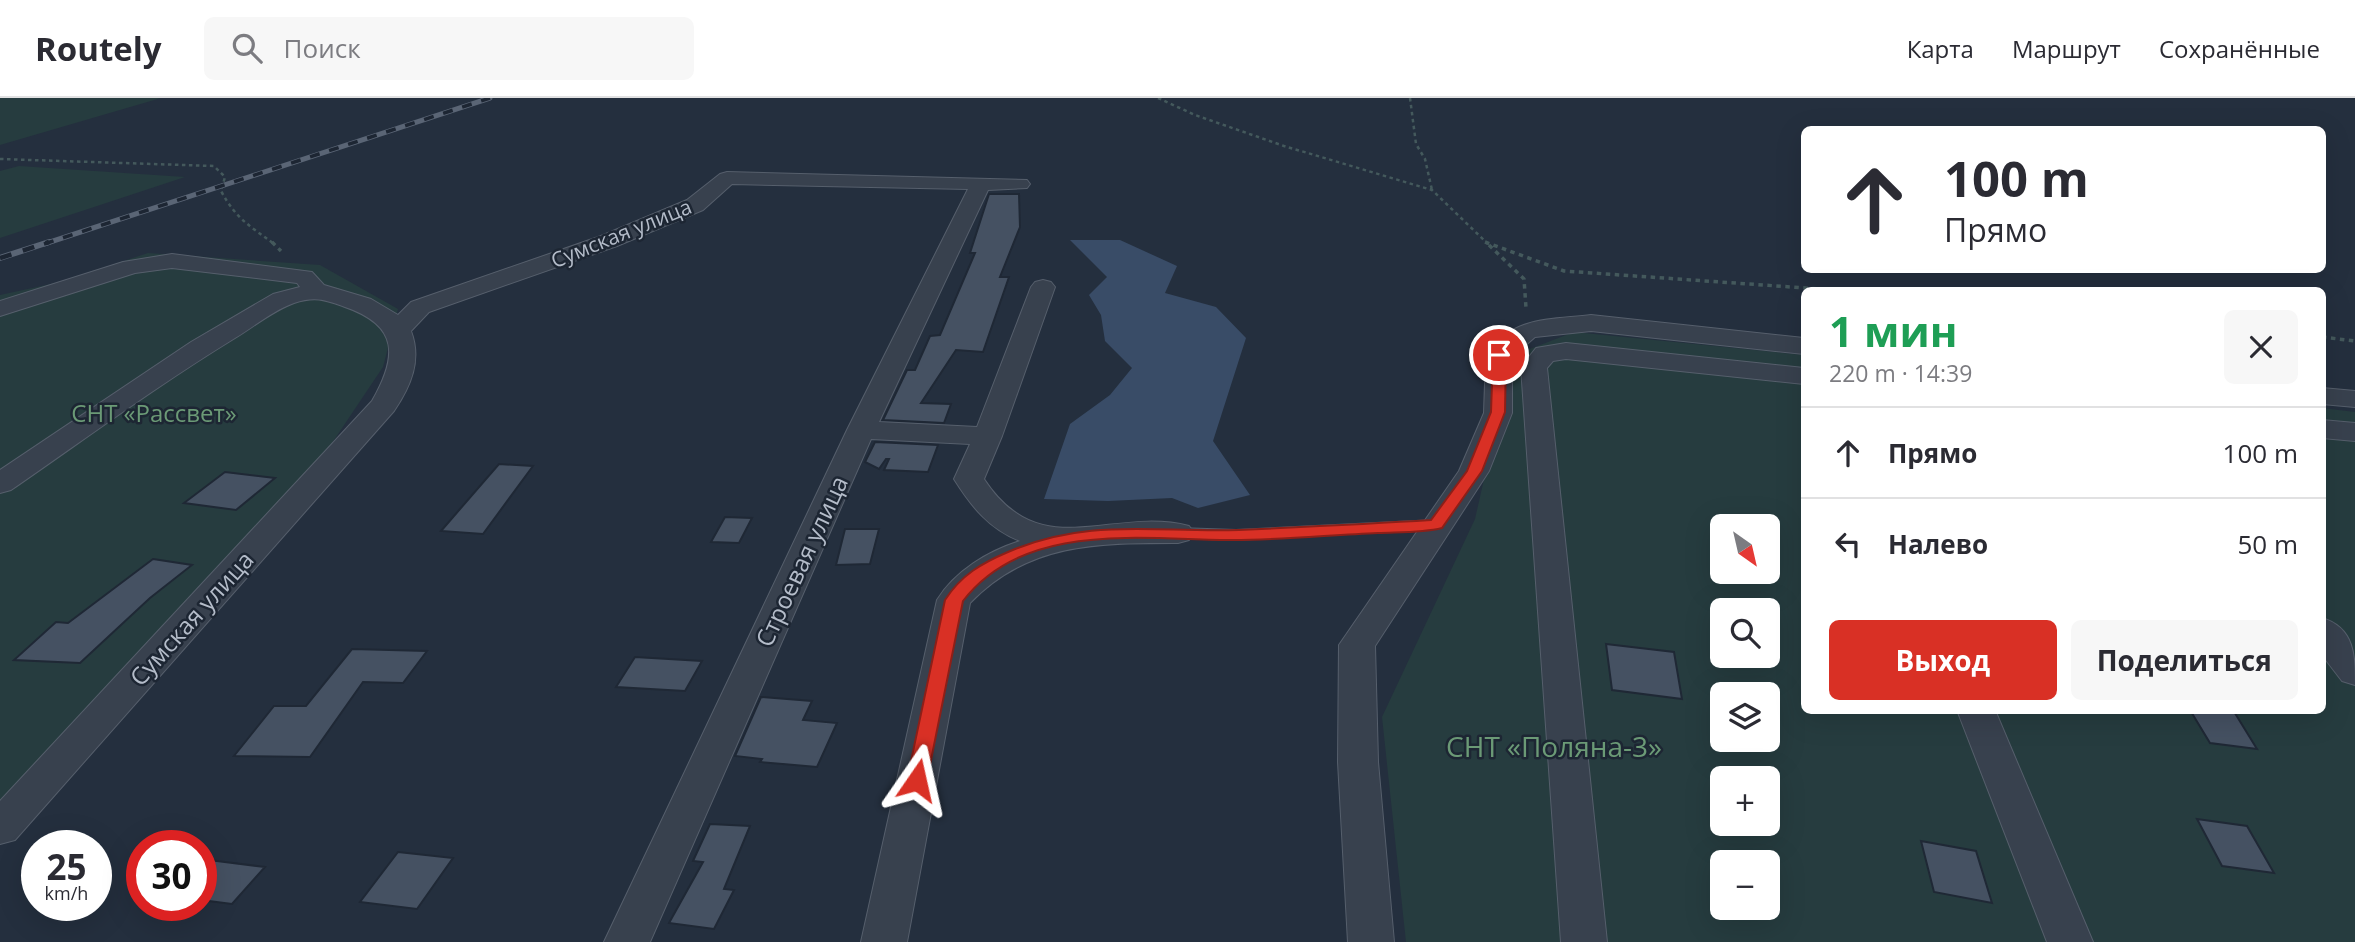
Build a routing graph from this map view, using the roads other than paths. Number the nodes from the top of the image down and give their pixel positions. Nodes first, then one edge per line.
1 (981, 183) junction
2 (1020, 184) dead end
3 (309, 283) junction
4 (1043, 287) dead end
5 (0, 309) edge
6 (398, 329) junction
7 (1801, 346) edge
8 (1801, 376) edge
9 (2326, 396) edge
10 (2355, 399) edge
11 (2326, 429) edge
12 (861, 430) junction
13 (2355, 432) edge
14 (988, 436) junction
15 (0, 484) edge
16 (1436, 525) junction
17 (1178, 533) joint
18 (1074, 537) junction
19 (2326, 635) edge
20 (2355, 672) edge
21 (1978, 714) edge
22 (0, 828) edge
23 (627, 942) edge
24 (884, 942) edge
25 (1371, 942) edge
26 (1584, 942) edge
27 (2070, 942) edge

1 - 2 street, Сумская улица
1 - 6 street, Сумская улица
1 - 12 street, Строевая улица
3 - 5 street
3 - 6 street
3 - 15 street
4 - 14 street
6 - 22 street, Сумская улица
7 - 16 street
8 - 26 street
9 - 10 street
11 - 13 street
12 - 14 street
12 - 23 street, Строевая улица
14 - 18 street
16 - 17 lane
16 - 25 street
17 - 18 street
18 - 24 street
19 - 20 street
21 - 27 street

